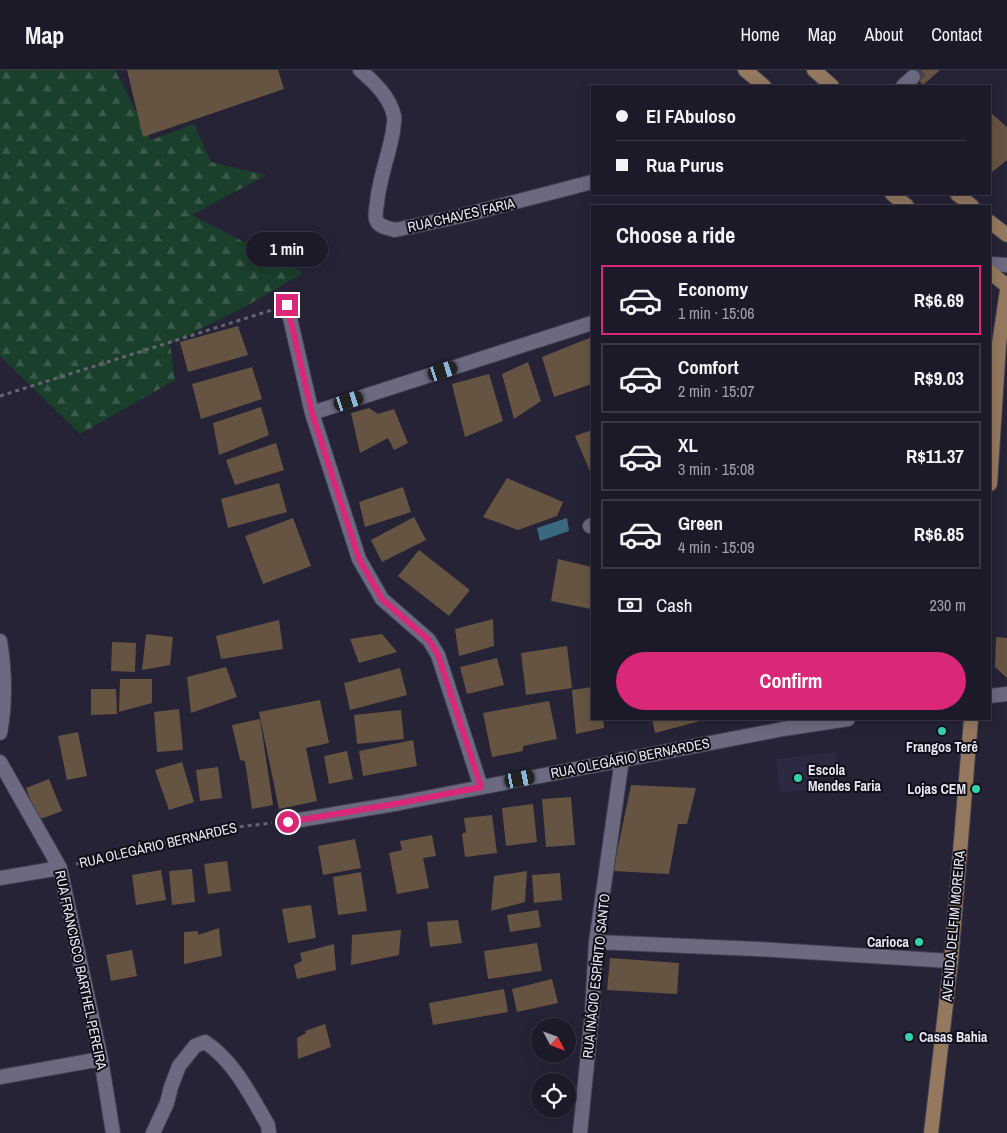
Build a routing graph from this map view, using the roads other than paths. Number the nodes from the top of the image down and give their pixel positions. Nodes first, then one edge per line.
1 (360, 70) edge
2 (745, 70) edge
3 (814, 70) edge
4 (763, 85) edge
5 (831, 85) edge
6 (591, 182) edge
7 (893, 195) edge
8 (958, 195) edge
9 (905, 205) edge
10 (971, 205) edge
11 (991, 264) edge
12 (1007, 265) edge
13 (991, 273) edge
14 (1007, 286) edge
15 (1007, 290) edge
16 (287, 305) road end
17 (591, 323) edge
18 (312, 413) junction
19 (991, 451) edge
20 (0, 641) edge
21 (1007, 694) edge
22 (991, 696) edge
23 (842, 720) edge
24 (970, 720) edge
25 (0, 733) edge
26 (622, 759) junction
27 (0, 762) edge
28 (481, 787) junction
29 (288, 822) road end
30 (60, 868) junction
31 (0, 878) edge
32 (596, 942) junction
33 (950, 961) junction
34 (101, 1059) junction
35 (0, 1077) edge
36 (113, 1133) edge
37 (153, 1133) edge
38 (269, 1133) edge
39 (580, 1133) edge
40 (932, 1133) edge

1 - 6 street, RUA CHAVES FARIA
2 - 4 main road
3 - 5 main road
7 - 9 main road
8 - 10 main road
11 - 12 street
13 - 14 main road
15 - 19 main road
16 - 18 street
17 - 18 street
18 - 28 street
20 - 25 street
21 - 22 street
23 - 26 street, RUA OLEGÁRIO BERNARDES
24 - 33 main road, AVENIDA DELFIM MOREIRA
26 - 28 street, RUA OLEGÁRIO BERNARDES
26 - 32 street, RUA INÁCIO ESPÍRITO SANTO
27 - 30 street, RUA FRANCISCO BARTHEL PEREIRA
28 - 29 street, RUA OLEGÁRIO BERNARDES
30 - 31 street, RUA OLEGÁRIO BERNARDES
30 - 34 street, RUA FRANCISCO BARTHEL PEREIRA
32 - 33 street
32 - 39 street, RUA INÁCIO ESPÍRITO SANTO
33 - 40 main road, AVENIDA DELFIM MOREIRA
34 - 35 street
34 - 36 street, RUA FRANCISCO BARTHEL PEREIRA
37 - 38 street

